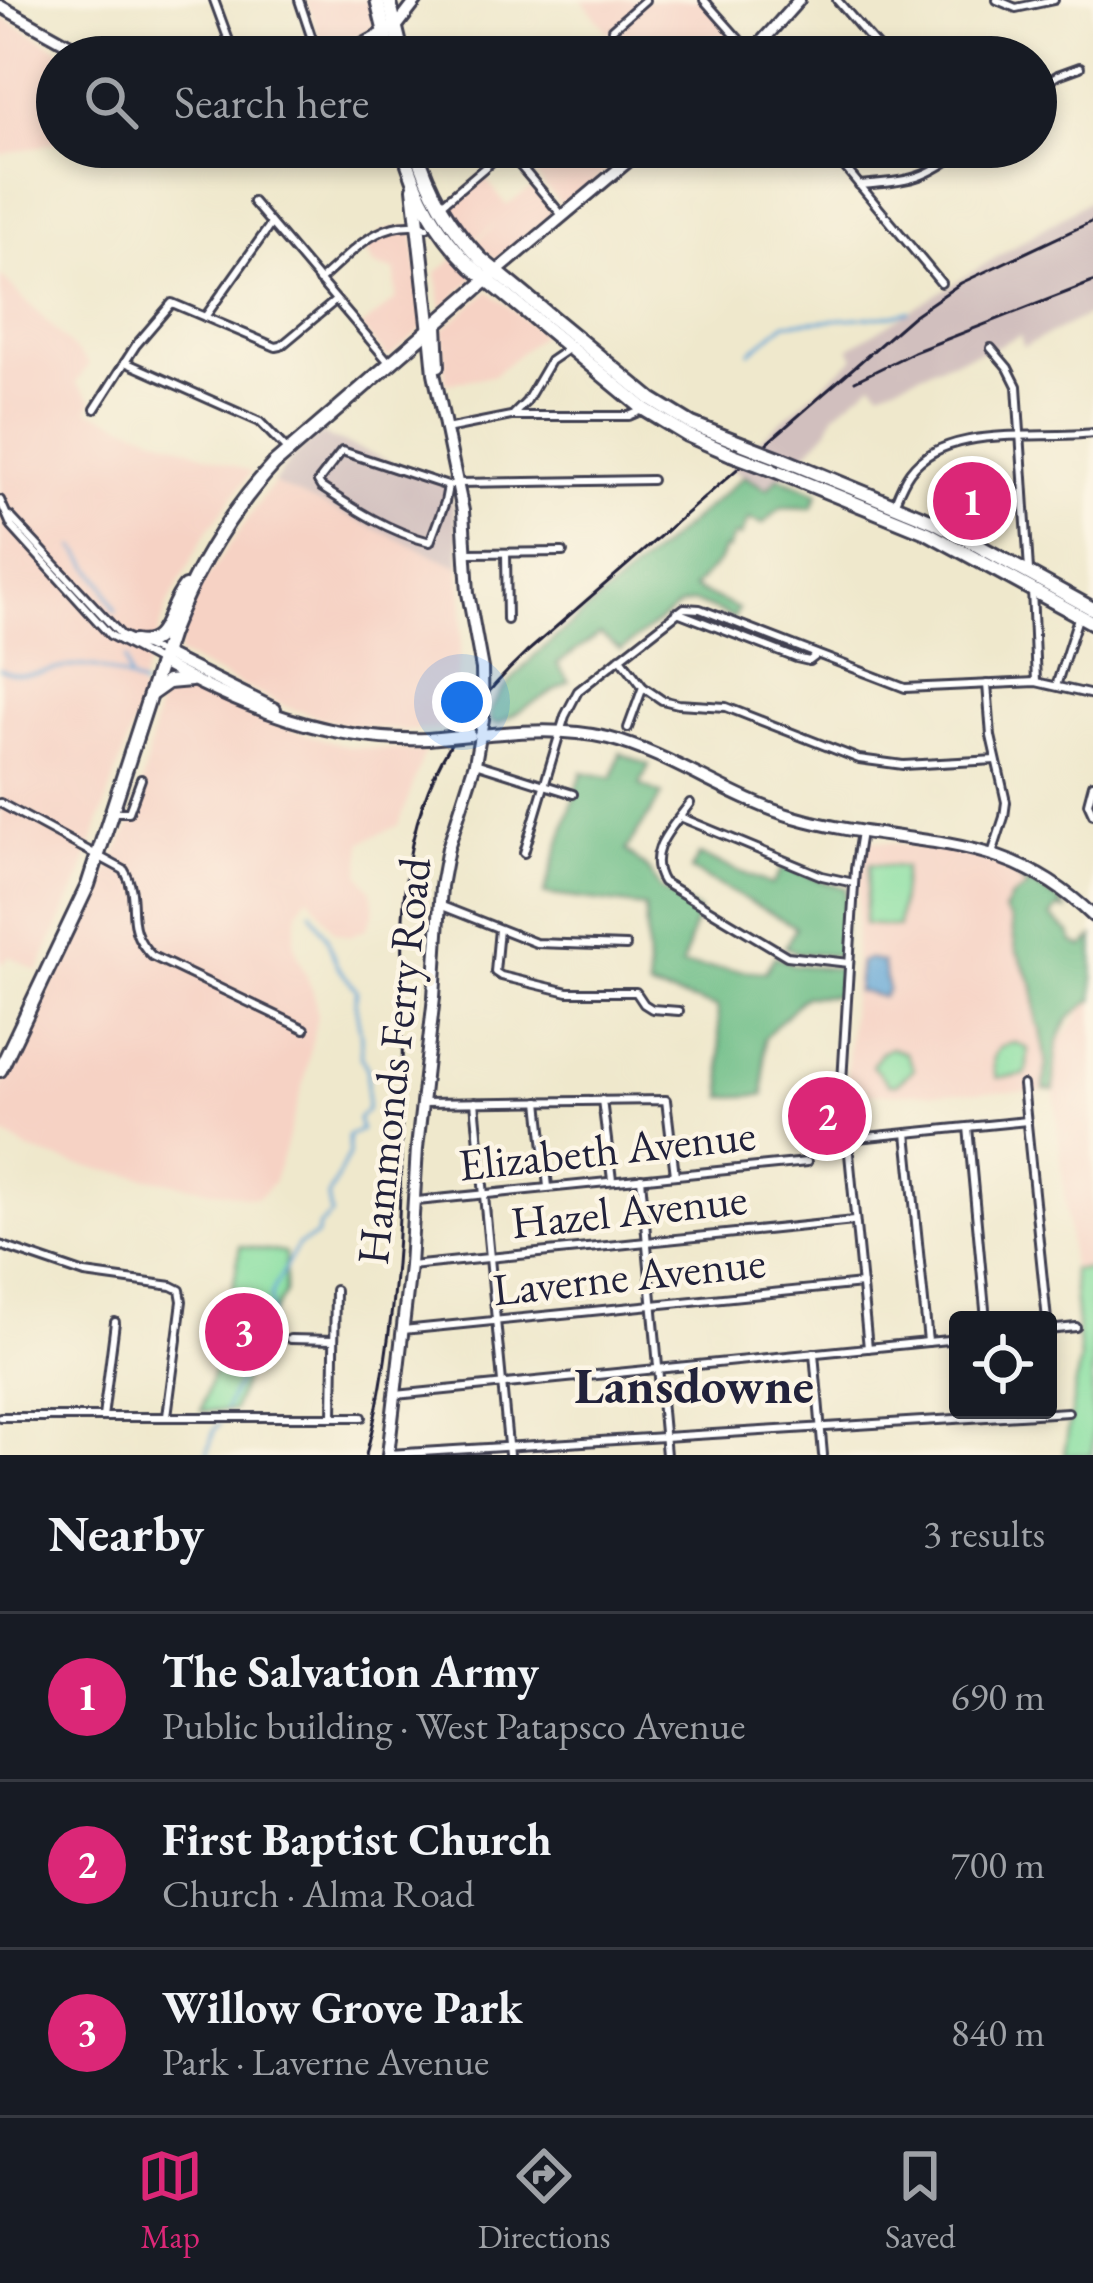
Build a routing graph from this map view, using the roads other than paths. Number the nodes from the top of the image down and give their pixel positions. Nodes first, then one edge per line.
1 (214, 0) edge
2 (299, 0) edge
3 (377, 0) edge
4 (389, 0) edge
5 (417, 0) edge
6 (644, 0) edge
7 (704, 0) edge
8 (799, 0) edge
9 (837, 0) edge
10 (997, 0) edge
11 (1054, 0) edge
12 (0, 6) edge
13 (391, 29) junction
14 (612, 29) dead end
15 (54, 36) edge
16 (225, 36) edge
17 (311, 36) edge
18 (378, 36) edge
19 (391, 36) edge
20 (394, 36) edge
21 (734, 36) edge
22 (768, 36) edge
23 (868, 36) edge
24 (1080, 67) dead end
25 (1057, 76) edge
26 (410, 168) edge
27 (422, 168) edge
28 (483, 168) edge
29 (523, 168) edge
30 (620, 168) edge
31 (846, 168) edge
32 (934, 168) edge
33 (412, 175) junction
34 (860, 185) junction
35 (253, 202) dead end
36 (434, 208) junction
37 (563, 217) junction
38 (272, 224) junction
39 (422, 225) junction
40 (491, 276) junction
41 (319, 281) junction
42 (941, 283) dead end
43 (335, 301) junction
44 (205, 317) junction
45 (433, 328) junction
46 (569, 348) junction
47 (991, 348) dead end
48 (125, 362) junction
49 (391, 364) junction
50 (648, 404) junction
51 (95, 410) dead end
52 (511, 416) junction
53 (446, 429) junction
54 (1093, 433) edge
55 (1022, 437) junction
56 (288, 451) junction
57 (652, 480) dead end
58 (453, 485) junction
59 (0, 500) edge
60 (892, 510) junction
61 (7, 514) junction
62 (562, 552) dead end
63 (466, 553) junction
64 (506, 553) junction
65 (201, 568) junction
66 (1031, 581) junction
67 (1093, 609) edge
68 (1078, 615) junction
69 (507, 620) dead end
70 (1093, 623) edge
71 (134, 642) junction
72 (620, 657) junction
73 (162, 658) junction
74 (191, 680) junction
75 (1036, 682) junction
76 (987, 684) junction
77 (1056, 686) junction
78 (644, 687) junction
79 (150, 695) junction
80 (1093, 695) edge
81 (294, 720) junction
82 (628, 728) dead end
83 (561, 731) junction
84 (476, 735) junction
85 (996, 760) junction
86 (475, 763) junction
87 (141, 778) dead end
88 (1093, 784) edge
89 (546, 785) junction
90 (573, 794) dead end
91 (0, 803) edge
92 (691, 803) dead end
93 (1093, 814) edge
94 (120, 816) junction
95 (680, 817) junction
96 (861, 832) junction
97 (524, 854) dead end
98 (992, 854) junction
99 (99, 857) junction
100 (854, 883) junction
101 (439, 904) junction
102 (1093, 916) edge
103 (499, 929) junction
104 (626, 946) dead end
105 (849, 963) junction
106 (679, 1011) dead end
107 (304, 1029) dead end
108 (0, 1070) edge
109 (1023, 1085) dead end
110 (602, 1100) junction
111 (539, 1101) junction
112 (475, 1102) junction
113 (422, 1103) junction
114 (1027, 1120) junction
115 (968, 1126) junction
116 (907, 1133) junction
117 (847, 1139) junction
118 (807, 1162) dead end
119 (675, 1175) junction
120 (641, 1178) junction
121 (612, 1181) junction
122 (548, 1187) junction
123 (484, 1194) junction
124 (413, 1201) junction
125 (856, 1221) junction
126 (647, 1242) junction
127 (0, 1244) edge
128 (491, 1257) junction
129 (410, 1266) junction
130 (862, 1284) junction
131 (335, 1290) dead end
132 (653, 1305) junction
133 (985, 1311) edge
134 (1046, 1311) edge
135 (497, 1321) junction
136 (115, 1322) dead end
137 (1057, 1327) edge
138 (1076, 1327) dead end
139 (404, 1330) junction
140 (290, 1340) dead end
141 (334, 1340) junction
142 (949, 1340) edge
143 (928, 1342) junction
144 (868, 1348) junction
145 (814, 1353) junction
146 (659, 1369) junction
147 (503, 1384) junction
148 (397, 1395) junction
149 (1068, 1412) dead end
150 (167, 1416) junction
151 (333, 1416) junction
152 (0, 1417) edge
153 (103, 1417) junction
154 (362, 1417) dead end
155 (821, 1428) junction
156 (665, 1438) junction
157 (509, 1451) edge
158 (388, 1455) edge
159 (666, 1455) edge
160 (823, 1455) edge

1 - 16 street
2 - 17 street
3 - 13 main road
4 - 13 main road
5 - 13 street
6 - 14 street
7 - 21 street
8 - 22 street
9 - 23 street
10 - 11 street
12 - 15 street
13 - 18 street
13 - 19 main road
13 - 20 main road
24 - 25 street
26 - 33 main road
27 - 36 main road
28 - 36 street
29 - 37 street
30 - 37 street
31 - 34 street
32 - 34 street
33 - 36 main road
33 - 39 main road
34 - 42 street
35 - 38 street
36 - 39 main road
36 - 40 main road
37 - 40 street
38 - 41 street
38 - 44 street
39 - 41 street
39 - 45 main road
40 - 45 main road
40 - 46 main road
40 - 50 main road
41 - 43 street
43 - 44 street
43 - 49 street
44 - 48 street
45 - 49 main road
45 - 53 street, Hammonds Ferry Road
46 - 50 main road
46 - 52 street
47 - 55 street
48 - 51 street
48 - 56 street
49 - 56 main road
50 - 52 street
50 - 60 main road, bridge
52 - 53 street
53 - 58 street, Hammonds Ferry Road
54 - 55 street
55 - 60 street
55 - 66 street
56 - 65 main road
57 - 58 street
58 - 58 street
58 - 63 street, Hammonds Ferry Road
59 - 61 street
60 - 66 main road
61 - 71 street
61 - 73 street
62 - 64 street
63 - 64 street
63 - 84 street, Hammonds Ferry Road, bridge
64 - 69 street
65 - 71 main road
65 - 73 main road
66 - 67 main road
66 - 68 main road
66 - 75 street
68 - 70 main road
68 - 77 street
71 - 73 street
72 - 76 street
72 - 78 street
72 - 83 street
73 - 74 street
73 - 79 main road
73 - 81 street
74 - 79 main road
74 - 81 street
75 - 76 street
75 - 77 street
76 - 85 street
77 - 80 street
78 - 82 street
78 - 85 street
79 - 94 main road
81 - 84 street, bridge
83 - 84 street
83 - 89 street
83 - 96 street
84 - 86 street, Hammonds Ferry Road
85 - 98 street
86 - 89 street
86 - 101 street, Hammonds Ferry Road
87 - 94 street
88 - 93 street
89 - 90 street
89 - 97 street
91 - 99 street
92 - 95 street
94 - 99 main road
95 - 100 street
95 - 105 street
96 - 98 street
96 - 100 street
98 - 102 street
99 - 107 street
99 - 108 main road
100 - 105 street
101 - 103 street
101 - 113 street, Hammonds Ferry Road
103 - 104 street
103 - 106 street
105 - 117 street
109 - 114 street
110 - 111 street
110 - 119 street
110 - 121 street
111 - 112 street
111 - 122 street
112 - 113 street
112 - 123 street
113 - 124 street, Hammonds Ferry Road
114 - 115 street
114 - 134 street
115 - 116 street
115 - 133 street
116 - 117 street
116 - 143 street
117 - 125 street
118 - 119 street, Elizabeth Avenue
119 - 120 street, Elizabeth Avenue
120 - 121 street, Elizabeth Avenue
120 - 126 street
121 - 122 street, Elizabeth Avenue
122 - 123 street, Elizabeth Avenue
123 - 124 street, Elizabeth Avenue
123 - 128 street
124 - 129 street, Hammonds Ferry Road
125 - 126 street, Hazel Avenue
125 - 130 street
126 - 128 street, Hazel Avenue
126 - 132 street
127 - 150 street
128 - 129 street, Hazel Avenue
128 - 135 street
129 - 139 street, Hammonds Ferry Road
130 - 132 street, Laverne Avenue
130 - 144 street
131 - 141 street
132 - 135 street, Laverne Avenue
132 - 146 street
135 - 139 street, Laverne Avenue
135 - 147 street
136 - 153 street
137 - 138 street
139 - 148 street, Hammonds Ferry Road
140 - 141 street
141 - 151 street
142 - 143 street
143 - 144 street
144 - 145 street
145 - 146 street
145 - 155 street
146 - 147 street
146 - 156 street
147 - 148 street
147 - 157 street
148 - 158 street, Hammonds Ferry Road
149 - 155 street
150 - 151 street
150 - 153 street
151 - 154 street
152 - 153 street
155 - 156 street
155 - 160 street
156 - 157 street
156 - 159 street
157 - 158 street

